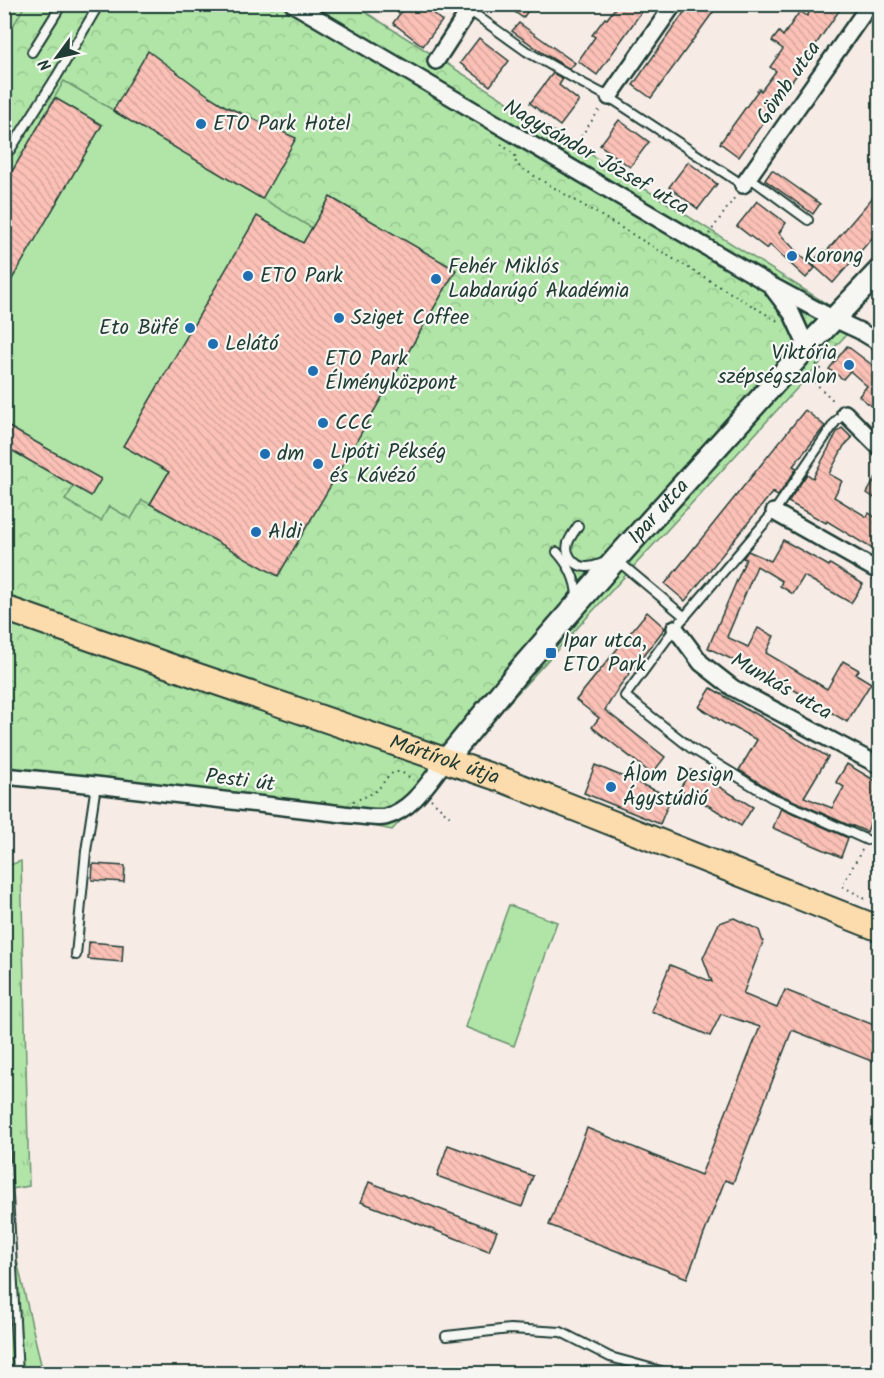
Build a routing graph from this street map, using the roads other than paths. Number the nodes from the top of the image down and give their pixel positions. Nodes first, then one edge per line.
1 (62, 4) edge
2 (99, 4) edge
3 (674, 4) edge
4 (870, 4) edge
5 (471, 7) edge
6 (297, 9) edge
7 (32, 52) dead end
8 (436, 61) dead end
9 (609, 97) junction
10 (4, 147) edge
11 (746, 181) junction
12 (808, 220) dead end
13 (879, 270) edge
14 (769, 284) junction
15 (834, 319) junction
16 (879, 343) edge
17 (812, 356) junction
18 (845, 413) joint
19 (879, 448) edge
20 (774, 512) junction
21 (578, 525) dead end
22 (557, 552) dead end
23 (616, 559) junction
24 (879, 572) edge
25 (577, 604) junction
26 (4, 608) edge
27 (680, 622) junction
28 (446, 760) junction
29 (879, 766) edge
30 (6, 776) edge
31 (96, 785) junction
32 (4, 813) edge
33 (867, 840) road end
34 (879, 929) edge
35 (76, 955) dead end
36 (4, 1125) edge
37 (446, 1336) dead end
38 (18, 1374) edge
39 (672, 1374) edge

1 - 7 lane
2 - 10 lane
3 - 9 street
4 - 11 street, Gömb utca
5 - 8 street
5 - 9 lane
6 - 14 street, Nagysándor József utca
9 - 11 lane
11 - 12 lane
13 - 15 street, Ipar utca
14 - 15 street, Nagysándor József utca
14 - 17 street
15 - 16 street, Nagysándor József utca
15 - 17 street, Ipar utca
17 - 23 street, Ipar utca
18 - 19 street
18 - 20 lane
20 - 24 street
20 - 27 lane
21 - 23 lane
22 - 25 lane
23 - 25 street, Ipar utca
23 - 27 lane
25 - 28 street, Ipar utca
26 - 28 main road, Mártírok útja
27 - 29 street, Munkás utca
27 - 33 lane
28 - 31 street, Pesti út
28 - 34 main road, Mártírok útja
30 - 31 street, Pesti út
30 - 32 lane
31 - 35 lane
36 - 38 lane
37 - 39 lane

